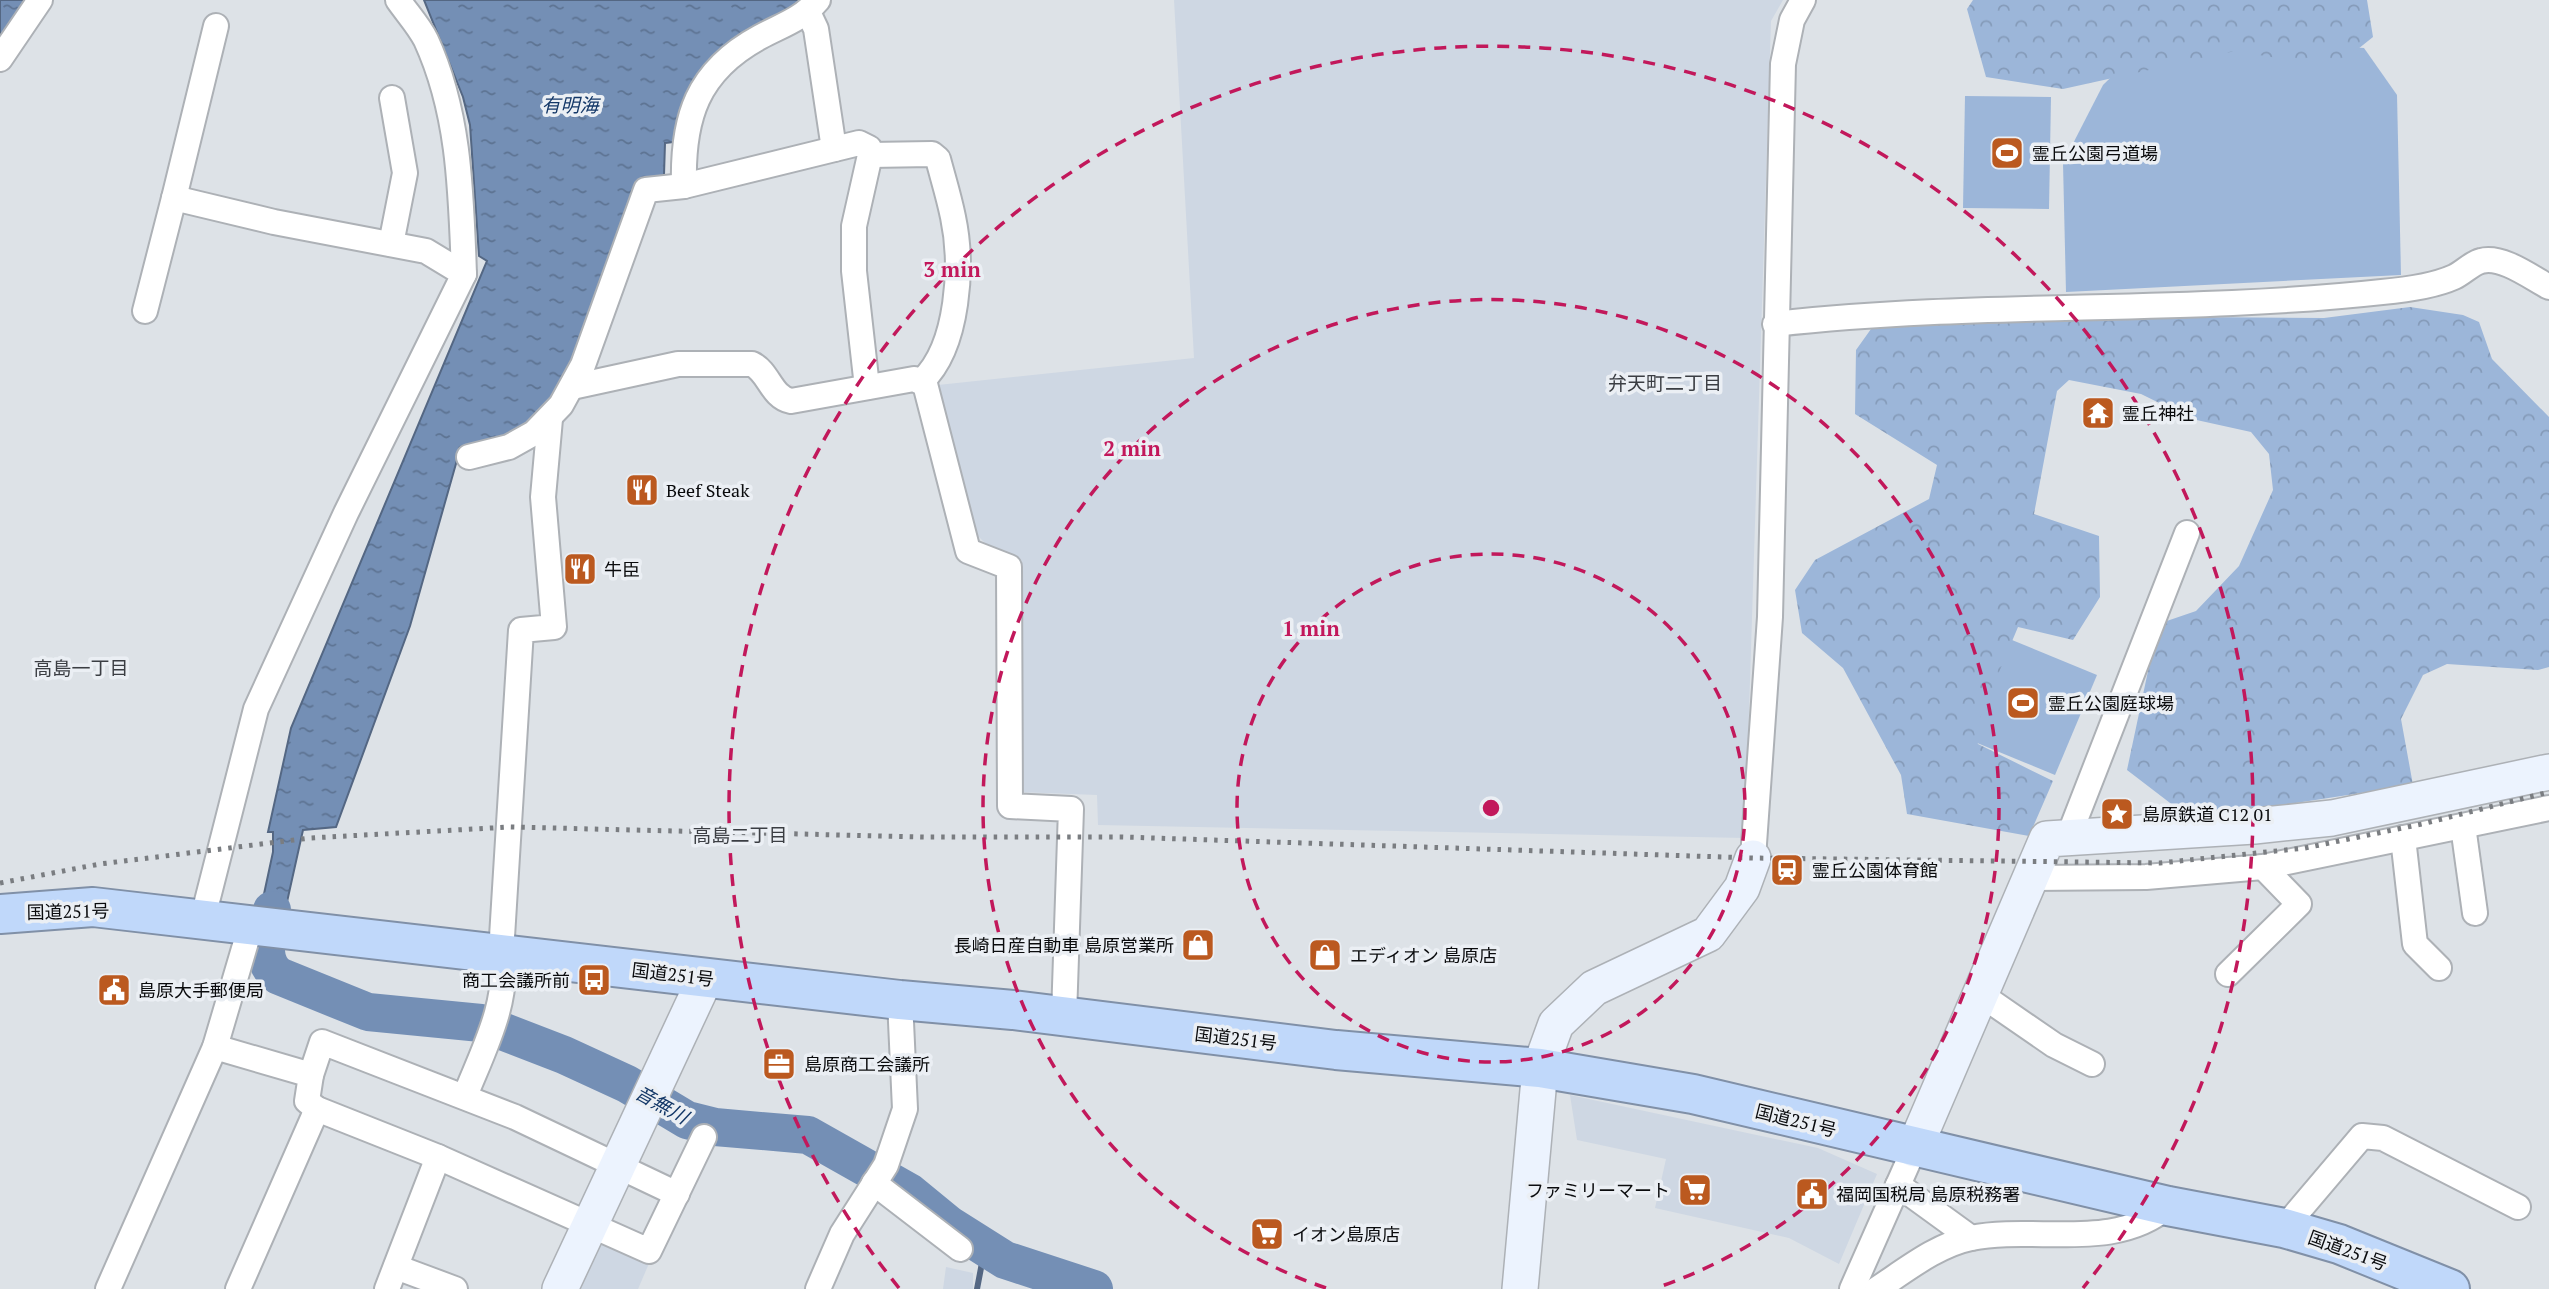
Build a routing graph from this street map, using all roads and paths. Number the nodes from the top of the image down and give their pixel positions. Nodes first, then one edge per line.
1 (40, 0) edge
2 (398, 0) edge
3 (1803, 0) edge
4 (813, 6) edge
5 (216, 26) dead end
6 (0, 59) edge
7 (392, 98) dead end
8 (834, 149) junction
9 (870, 155) junction
10 (684, 186) junction
11 (174, 198) junction
12 (391, 244) junction
13 (464, 274) junction
14 (2549, 287) edge
15 (145, 311) dead end
16 (1775, 324) junction
17 (922, 381) junction
18 (572, 387) junction
19 (867, 387) junction
20 (550, 419) junction
21 (469, 457) dead end
22 (2187, 533) dead end
23 (2549, 772) edge
24 (2549, 808) edge
25 (2463, 826) junction
26 (2068, 838) junction
27 (2403, 838) junction
28 (1753, 858) joint
29 (2263, 867) junction
30 (2030, 878) junction
31 (2475, 913) dead end
32 (202, 921) junction
33 (2, 923) edge
34 (263, 927) junction
35 (501, 953) junction
36 (2439, 968) dead end
37 (2228, 974) dead end
38 (705, 979) junction
39 (1980, 995) junction
40 (900, 1000) junction
41 (1065, 1016) junction
42 (215, 1047) junction
43 (2092, 1064) dead end
44 (1540, 1068) junction
45 (311, 1075) junction
46 (465, 1096) junction
47 (317, 1109) junction
48 (704, 1137) dead end
49 (1914, 1149) junction
50 (438, 1157) junction
51 (618, 1165) junction
52 (879, 1176) junction
53 (1898, 1185) junction
54 (677, 1194) junction
55 (2168, 1206) junction
56 (2518, 1208) dead end
57 (591, 1224) junction
58 (2284, 1227) junction
59 (1971, 1238) junction
60 (960, 1250) dead end
61 (392, 1278) edge
62 (108, 1289) edge
63 (238, 1289) edge
64 (455, 1289) edge
65 (561, 1289) edge
66 (818, 1289) edge
67 (1520, 1289) edge
68 (1852, 1289) edge
69 (1877, 1289) edge
70 (2450, 1289) edge

1 - 6 street
2 - 13 street
3 - 16 street
4 - 8 street
4 - 10 street
5 - 11 street
7 - 12 street
8 - 9 street
8 - 10 street
9 - 17 street
9 - 19 street
10 - 18 street
11 - 12 street
11 - 15 street
12 - 13 street
13 - 32 street
14 - 16 street
16 - 28 street
17 - 19 street
17 - 41 street
18 - 19 street
18 - 20 street
20 - 21 street
20 - 35 street
22 - 26 street
23 - 26 street
24 - 25 street
25 - 27 street
25 - 31 street
26 - 30 street
27 - 29 street
27 - 36 street
28 - 44 street
29 - 30 street
29 - 37 street
30 - 39 street
32 - 33 highway, 国道251号
32 - 34 highway, 国道251号
34 - 35 highway, 国道251号
34 - 42 street
35 - 38 highway, 国道251号
35 - 46 street
38 - 40 highway, 国道251号
38 - 51 street
39 - 43 street
39 - 49 street
40 - 41 highway, 国道251号
40 - 52 street
41 - 44 highway, 国道251号
42 - 45 street
42 - 62 street
44 - 49 highway, 国道251号
44 - 67 street
45 - 46 street
45 - 47 street
46 - 51 street
47 - 50 street
47 - 63 street
48 - 54 street
49 - 53 street
49 - 55 highway, 国道251号
50 - 57 street
50 - 61 street
51 - 54 street
51 - 57 street
52 - 60 street
52 - 66 street
53 - 59 street
53 - 68 street
54 - 57 street
55 - 58 highway, 国道251号
55 - 59 street
56 - 58 street
57 - 65 street
58 - 70 highway, 国道251号
59 - 69 street
61 - 64 street

